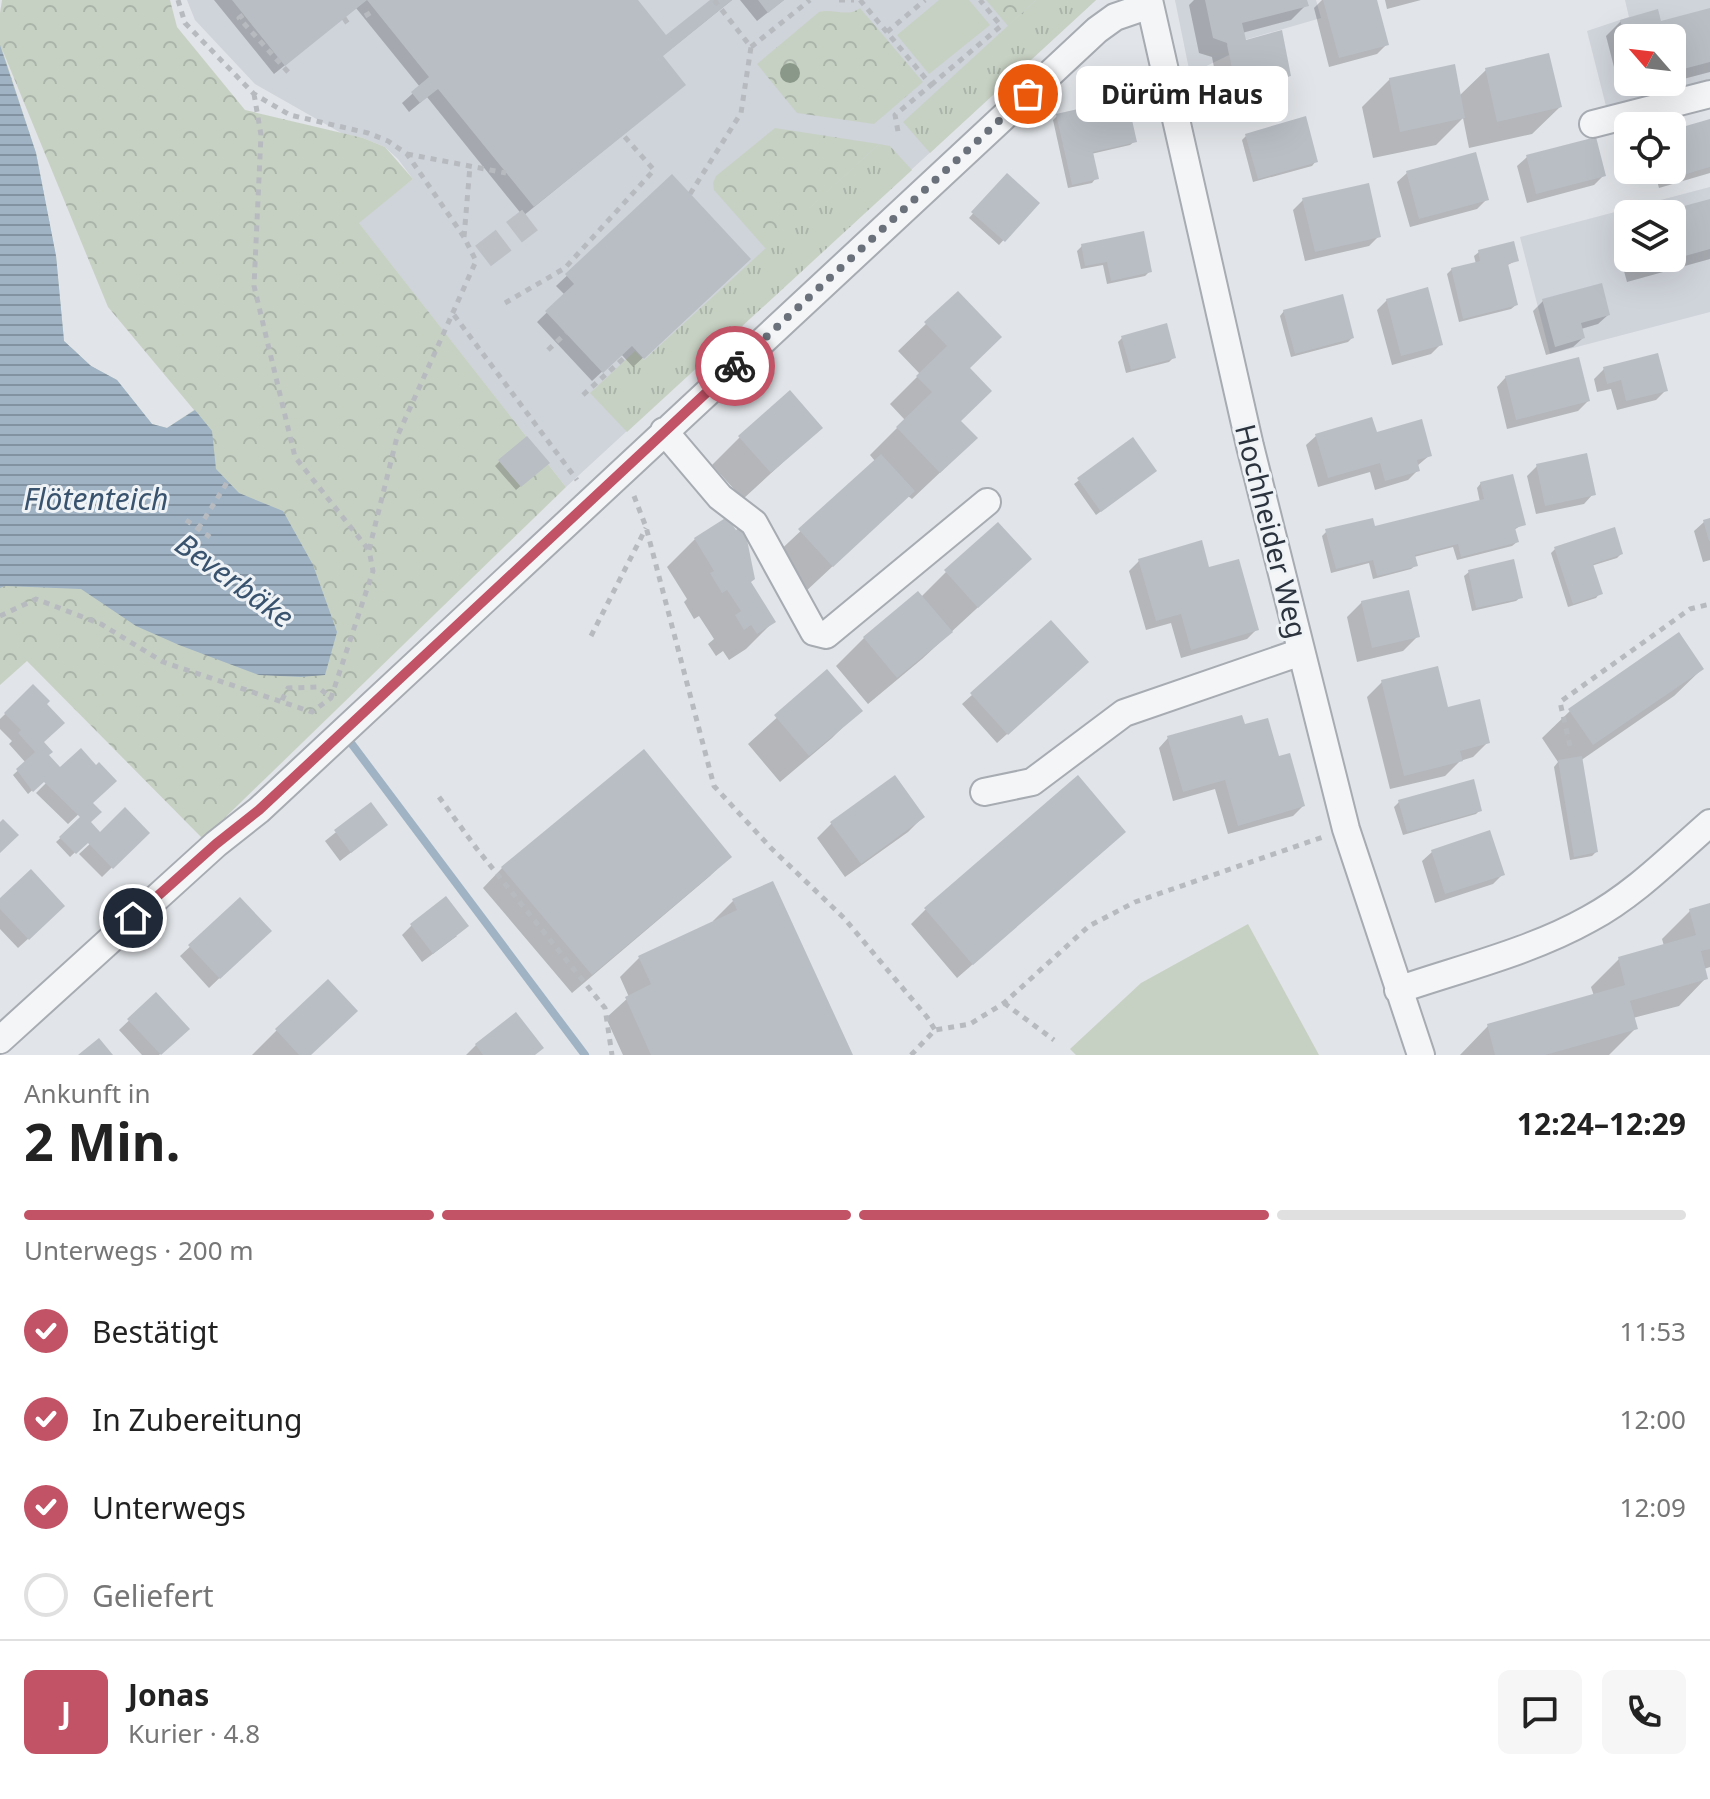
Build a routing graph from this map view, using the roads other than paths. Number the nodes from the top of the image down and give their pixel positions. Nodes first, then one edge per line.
1 (1150, 3) edge
2 (1710, 94) edge
3 (1593, 124) dead end
4 (664, 431) junction
5 (987, 502) dead end
6 (1301, 652) junction
7 (984, 792) dead end
8 (1710, 823) edge
9 (1398, 990) junction
10 (0, 1040) edge
11 (1421, 1055) edge

1 - 4 street
1 - 6 street, Hochheider Weg
2 - 3 street
4 - 5 street
4 - 10 street
6 - 7 street
6 - 9 street, Hochheider Weg
8 - 9 street
9 - 11 street, Hochheider Weg

